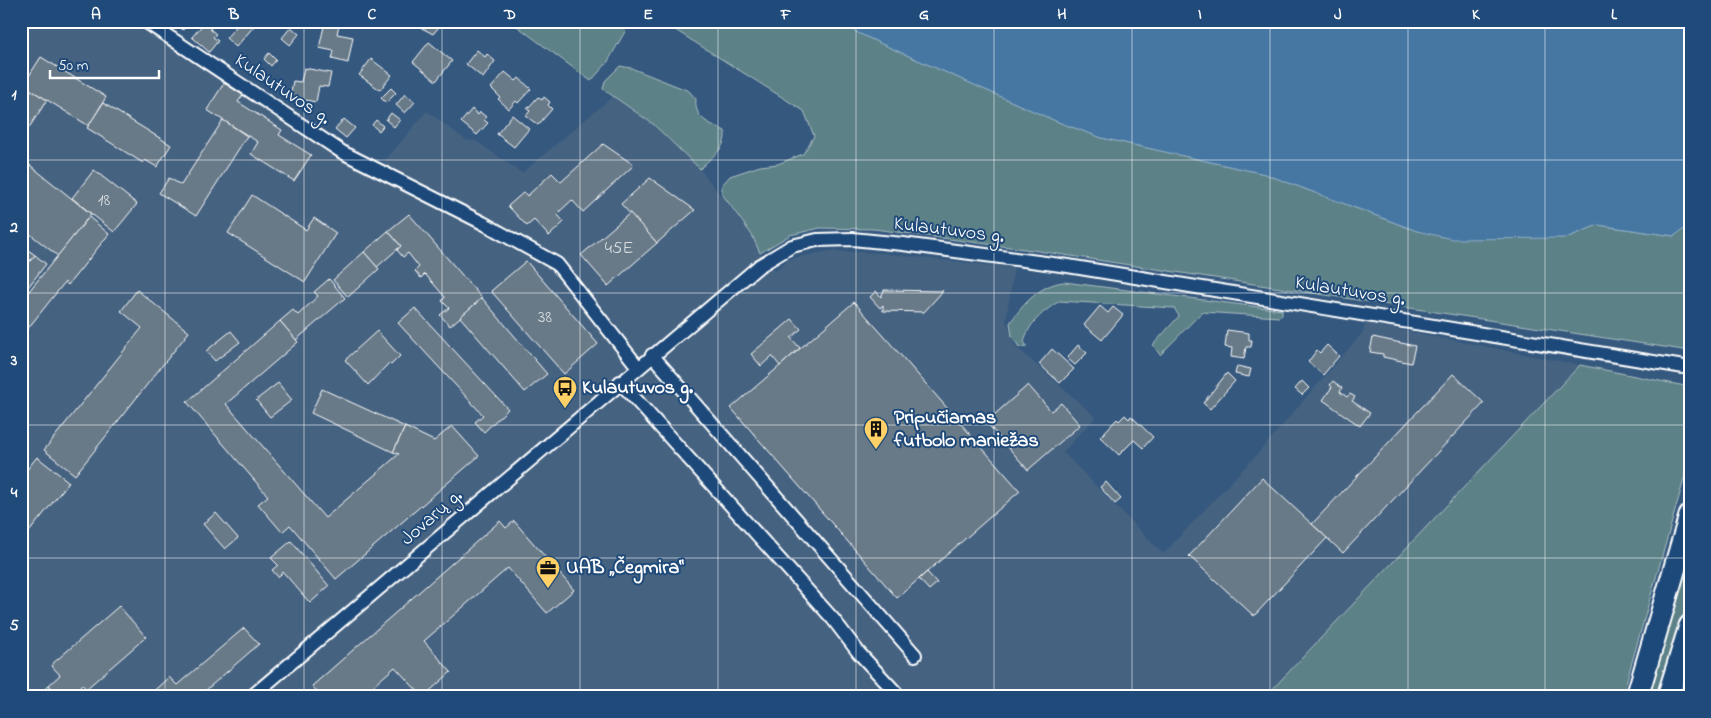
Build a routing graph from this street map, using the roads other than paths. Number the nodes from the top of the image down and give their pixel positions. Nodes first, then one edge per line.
1 (145, 21) edge
2 (652, 355) junction
3 (638, 367) junction
4 (1690, 368) edge
5 (620, 382) junction
6 (1690, 516) edge
7 (1690, 626) edge
8 (915, 655) dead end
9 (251, 697) edge
10 (900, 697) edge
11 (1637, 697) edge
12 (1668, 697) edge

1 - 3 street, Kulautuvos g.
2 - 3 street, Kulautuvos g.
2 - 4 street, Kulautuvos g.
2 - 8 street
3 - 5 street, Jovarų g.
5 - 9 street, Jovarų g.
5 - 10 street
6 - 11 highway
7 - 12 highway

